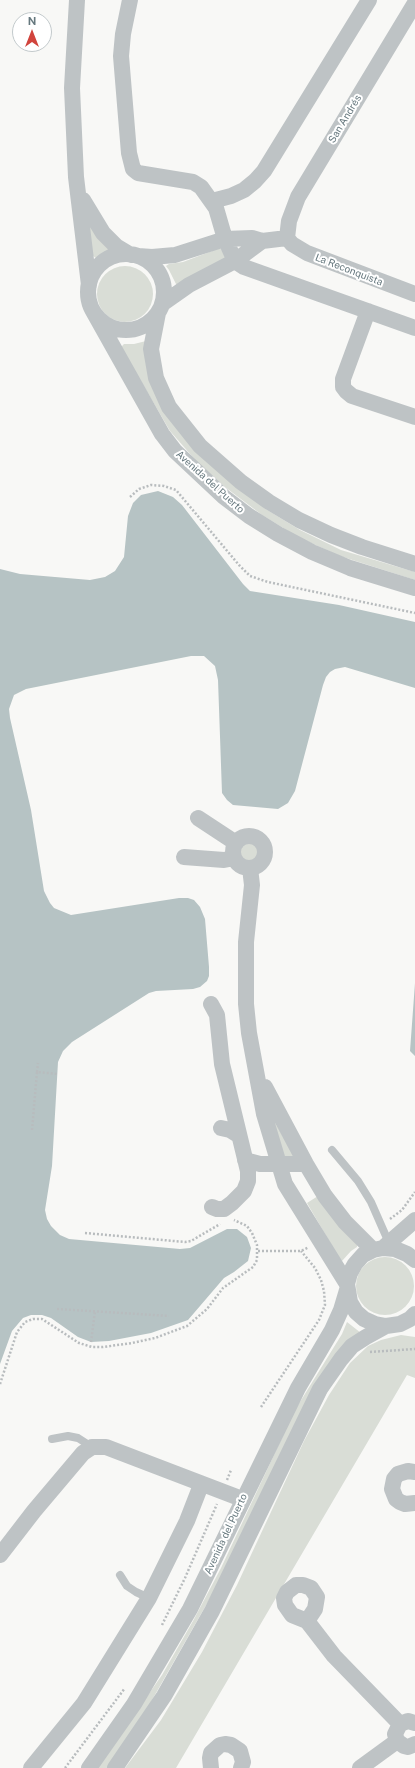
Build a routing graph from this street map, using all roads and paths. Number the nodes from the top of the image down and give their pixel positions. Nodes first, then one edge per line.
1 (77, 0) edge
2 (130, 0) edge
3 (368, 0) edge
4 (415, 3) edge
5 (76, 177) junction
6 (212, 201) junction
7 (287, 238) junction
8 (225, 239) junction
9 (262, 241) junction
10 (134, 256) junction
11 (235, 261) junction
12 (89, 285) junction
13 (415, 294) edge
14 (160, 309) junction
15 (93, 311) junction
16 (368, 311) junction
17 (415, 328) edge
18 (415, 417) edge
19 (130, 497) dead end
20 (415, 564) edge
21 (415, 588) edge
22 (415, 613) edge
23 (198, 818) dead end
24 (235, 851) junction
25 (184, 857) dead end
26 (250, 868) junction
27 (211, 1004) dead end
28 (38, 1063) dead end
29 (254, 1064) junction
30 (37, 1072) junction
31 (58, 1074) dead end
32 (221, 1128) dead end
33 (32, 1130) dead end
34 (238, 1135) junction
35 (332, 1150) dead end
36 (245, 1160) junction
37 (306, 1164) junction
38 (280, 1170) junction
39 (248, 1181) junction
40 (415, 1192) edge
41 (234, 1202) junction
42 (212, 1207) dead end
43 (402, 1210) dead end
44 (228, 1218) junction
45 (415, 1220) edge
46 (85, 1233) dead end
47 (321, 1241) junction
48 (381, 1247) junction
49 (258, 1251) junction
50 (301, 1251) junction
51 (415, 1260) edge
52 (347, 1287) junction
53 (57, 1309) dead end
54 (95, 1311) junction
55 (415, 1314) edge
56 (169, 1316) dead end
57 (400, 1326) edge
58 (91, 1342) dead end
59 (352, 1346) junction
60 (415, 1349) edge
61 (0, 1384) edge
62 (261, 1407) dead end
63 (52, 1439) dead end
64 (92, 1447) junction
65 (231, 1470) dead end
66 (415, 1472) edge
67 (201, 1485) junction
68 (222, 1492) junction
69 (242, 1499) junction
70 (415, 1503) edge
71 (0, 1555) edge
72 (120, 1575) dead end
73 (149, 1598) junction
74 (307, 1621) dead end
75 (159, 1630) dead end
76 (129, 1683) dead end
77 (407, 1723) edge
78 (397, 1741) junction
79 (415, 1744) edge
80 (31, 1768) edge
81 (65, 1768) edge
82 (88, 1768) edge
83 (115, 1768) edge
84 (211, 1768) edge
85 (241, 1768) edge
86 (360, 1768) edge

1 - 5 street
2 - 6 street
3 - 6 street
4 - 7 street, San Andrés
5 - 10 street
5 - 12 street
6 - 8 street
7 - 9 street
7 - 13 street, La Reconquista
8 - 9 street
8 - 10 street
8 - 11 street
9 - 11 street
10 - 12 street
10 - 14 street
11 - 14 street
11 - 16 street
12 - 15 street
14 - 15 street
14 - 20 street, Avenida del Puerto
15 - 21 street, Avenida del Puerto
16 - 17 street
16 - 18 street
19 - 22 path
23 - 24 street
24 - 25 street
24 - 26 street
24 - 26 street
26 - 29 street
27 - 34 street
28 - 30 path
29 - 37 street
29 - 38 street
30 - 31 path
30 - 33 path
32 - 34 street
34 - 36 street
35 - 48 lane
36 - 38 street
36 - 39 street
37 - 38 street
37 - 48 street
38 - 39 street
38 - 47 street
39 - 41 street
40 - 43 path
41 - 42 street
41 - 44 path
44 - 46 path
44 - 49 path
45 - 48 street
47 - 50 path
47 - 52 street
48 - 51 street
48 - 52 street, Avenida del Puerto
49 - 50 path
49 - 61 path
50 - 62 path
52 - 57 street
52 - 69 street, Avenida del Puerto
53 - 54 path
54 - 56 path
54 - 58 path
55 - 57 street, Avenida del Puerto
57 - 59 street, Avenida del Puerto
59 - 60 path
59 - 83 street, Avenida del Puerto
63 - 64 lane
64 - 67 street
64 - 71 street
65 - 68 path
66 - 70 street
67 - 68 street
67 - 73 street
68 - 69 street
68 - 75 path
69 - 82 street, Avenida del Puerto
72 - 73 lane
73 - 80 street
74 - 77 street
76 - 81 path
77 - 78 street
78 - 79 street
78 - 86 street
84 - 85 street

